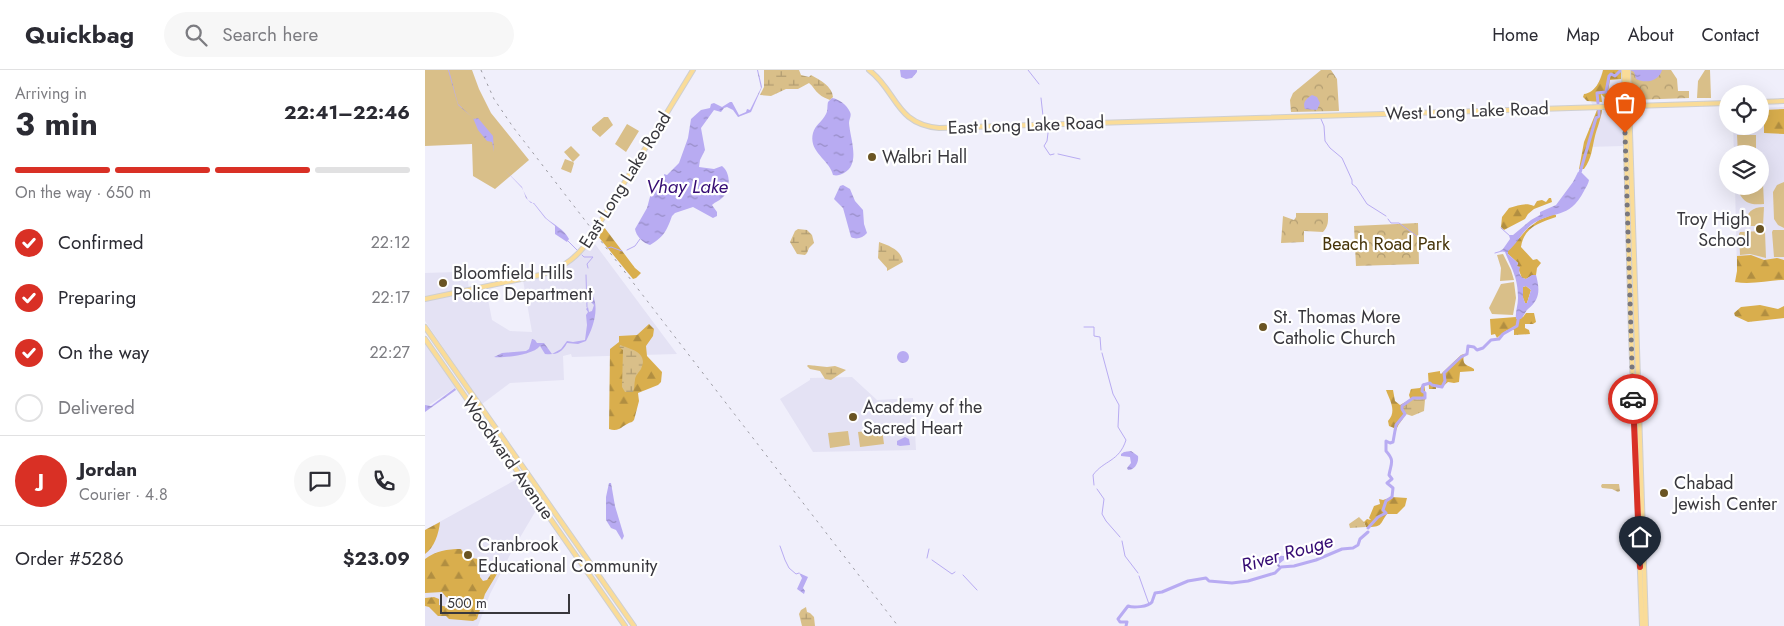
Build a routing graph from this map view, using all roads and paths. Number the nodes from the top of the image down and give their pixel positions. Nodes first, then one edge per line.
1 (693, 70) edge
2 (869, 70) edge
3 (1626, 72) edge
4 (1784, 101) edge
5 (1769, 102) edge
6 (1719, 103) edge
7 (1627, 106) junction
8 (1207, 120) joint
9 (425, 299) edge
10 (425, 327) edge
11 (425, 337) edge
12 (441, 350) junction
13 (455, 381) junction
14 (474, 397) junction
15 (511, 450) junction
16 (504, 452) junction
17 (529, 476) junction
18 (522, 479) junction
19 (581, 552) junction
20 (575, 555) junction
21 (625, 626) edge
22 (633, 626) edge
23 (1644, 626) edge

1 - 9 main road, East Long Lake Road
2 - 8 main road, East Long Lake Road
3 - 7 main road
4 - 5 main road
6 - 7 main road, West Long Lake Road
7 - 8 main road, West Long Lake Road
7 - 23 main road
10 - 12 main road, Woodward Avenue
11 - 12 main road
11 - 13 main road, Woodward Avenue
12 - 14 main road, Woodward Avenue
13 - 14 main road
13 - 16 main road, Woodward Avenue
14 - 15 main road, Woodward Avenue
15 - 16 main road
15 - 17 main road, Woodward Avenue
16 - 18 main road, Woodward Avenue
17 - 18 main road
17 - 19 main road, Woodward Avenue
18 - 20 main road, Woodward Avenue
19 - 20 main road
19 - 22 main road, Woodward Avenue
20 - 21 main road, Woodward Avenue

